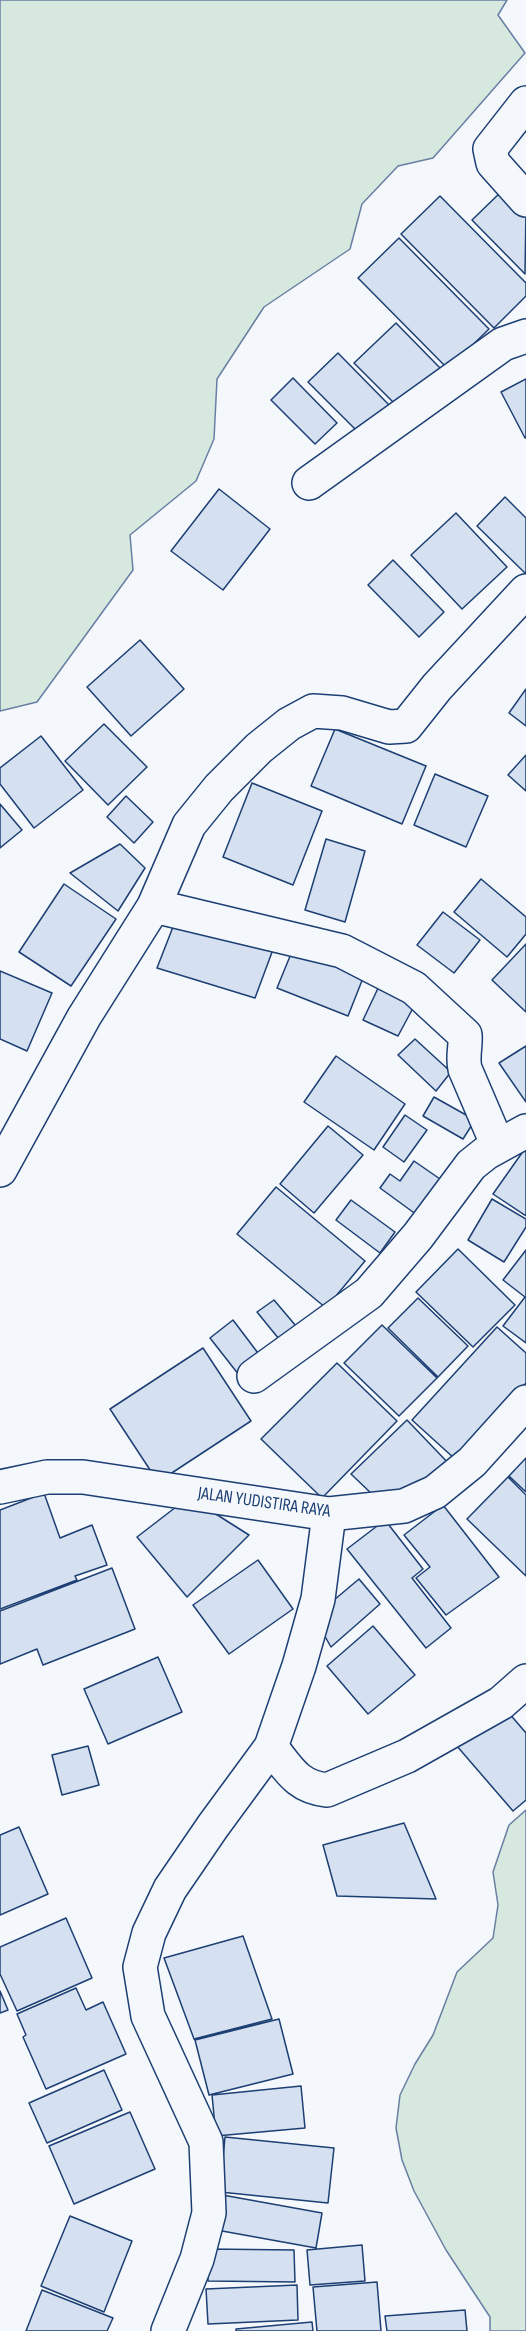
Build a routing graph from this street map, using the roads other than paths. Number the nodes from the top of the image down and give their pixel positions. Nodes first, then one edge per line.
1 (526, 103) edge
2 (526, 200) edge
3 (526, 336) edge
4 (309, 483) dead end
5 (526, 591) edge
6 (154, 906) junction
7 (512, 1139) edge
8 (0, 1170) edge
9 (254, 1376) dead end
10 (526, 1402) edge
11 (0, 1487) edge
12 (329, 1514) junction
13 (526, 1681) edge
14 (271, 1747) junction
15 (168, 2331) edge

1 - 2 street
3 - 4 street
5 - 6 street
6 - 7 street
6 - 8 street
7 - 9 street
10 - 12 street, JALAN YUDISTIRA RAYA
11 - 12 street, JALAN YUDISTIRA RAYA
12 - 14 street
13 - 14 street
14 - 15 street

